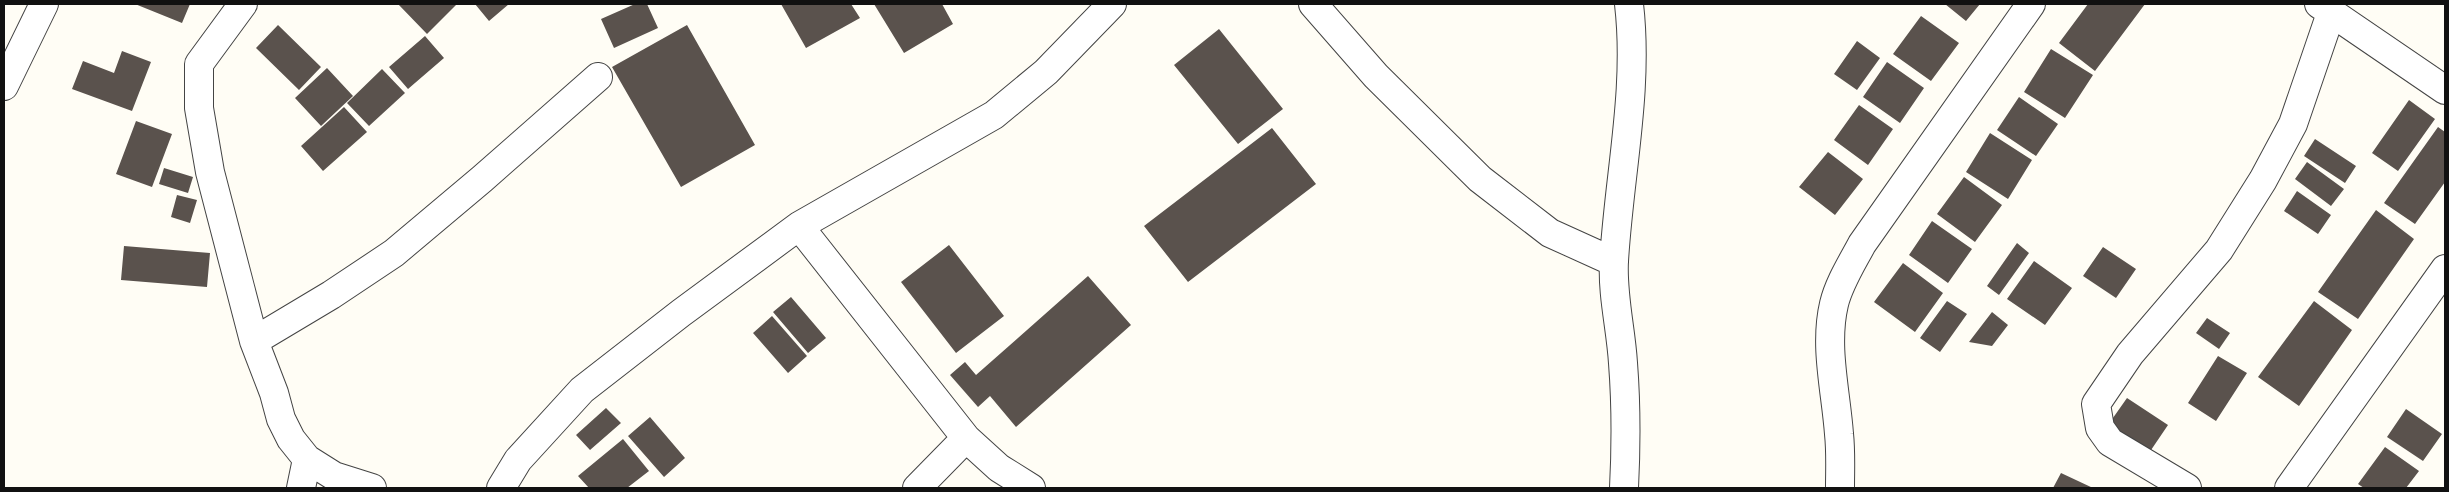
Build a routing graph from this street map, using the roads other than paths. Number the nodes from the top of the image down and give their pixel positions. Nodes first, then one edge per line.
1 (44, 4) edge
2 (243, 4) edge
3 (1112, 4) edge
4 (1313, 4) edge
5 (1629, 4) edge
6 (2031, 4) edge
7 (2325, 8) edge
8 (598, 77) dead end
9 (4, 86) edge
10 (2445, 90) edge
11 (799, 226) junction
12 (1614, 262) junction
13 (2445, 269) edge
14 (254, 341) junction
15 (966, 438) junction
16 (307, 459) junction
17 (301, 488) edge
18 (372, 488) edge
19 (501, 488) edge
20 (917, 488) edge
21 (1031, 488) edge
22 (1624, 488) edge
23 (1840, 488) edge
24 (2187, 488) edge
25 (2289, 488) edge

1 - 9 street
2 - 14 street
3 - 11 street
4 - 12 street
5 - 12 street
6 - 23 street
7 - 10 street
7 - 24 street
8 - 14 street
11 - 15 street
11 - 19 street
12 - 22 street
13 - 25 street
14 - 16 street
15 - 20 street
15 - 21 street
16 - 17 street
16 - 18 street

